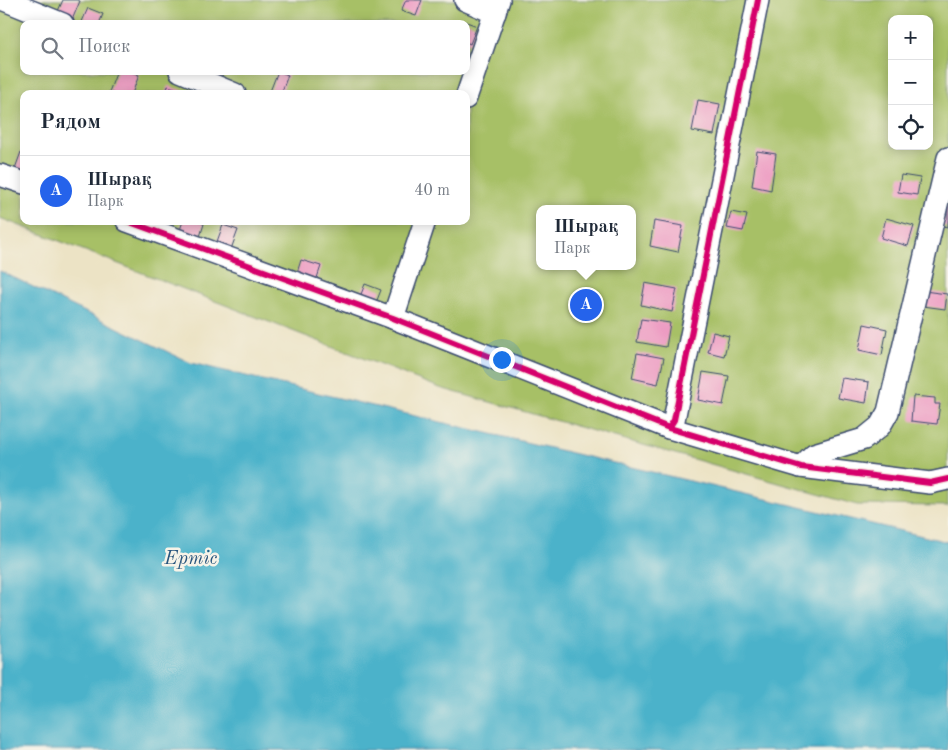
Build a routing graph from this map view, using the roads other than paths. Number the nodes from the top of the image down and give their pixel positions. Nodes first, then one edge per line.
1 (4, 0) edge
2 (464, 0) edge
3 (758, 0) edge
4 (497, 6) edge
5 (52, 20) edge
6 (190, 75) edge
7 (226, 90) edge
8 (469, 90) edge
9 (948, 158) edge
10 (0, 175) edge
11 (20, 182) edge
12 (138, 225) edge
13 (424, 225) edge
14 (393, 318) junction
15 (669, 428) junction
16 (801, 467) junction
17 (948, 479) edge

1 - 5 street
2 - 4 street
3 - 15 street
4 - 8 street
6 - 7 street
9 - 16 street
10 - 11 street
12 - 14 street
13 - 14 street
14 - 15 street
15 - 16 street
16 - 17 street

